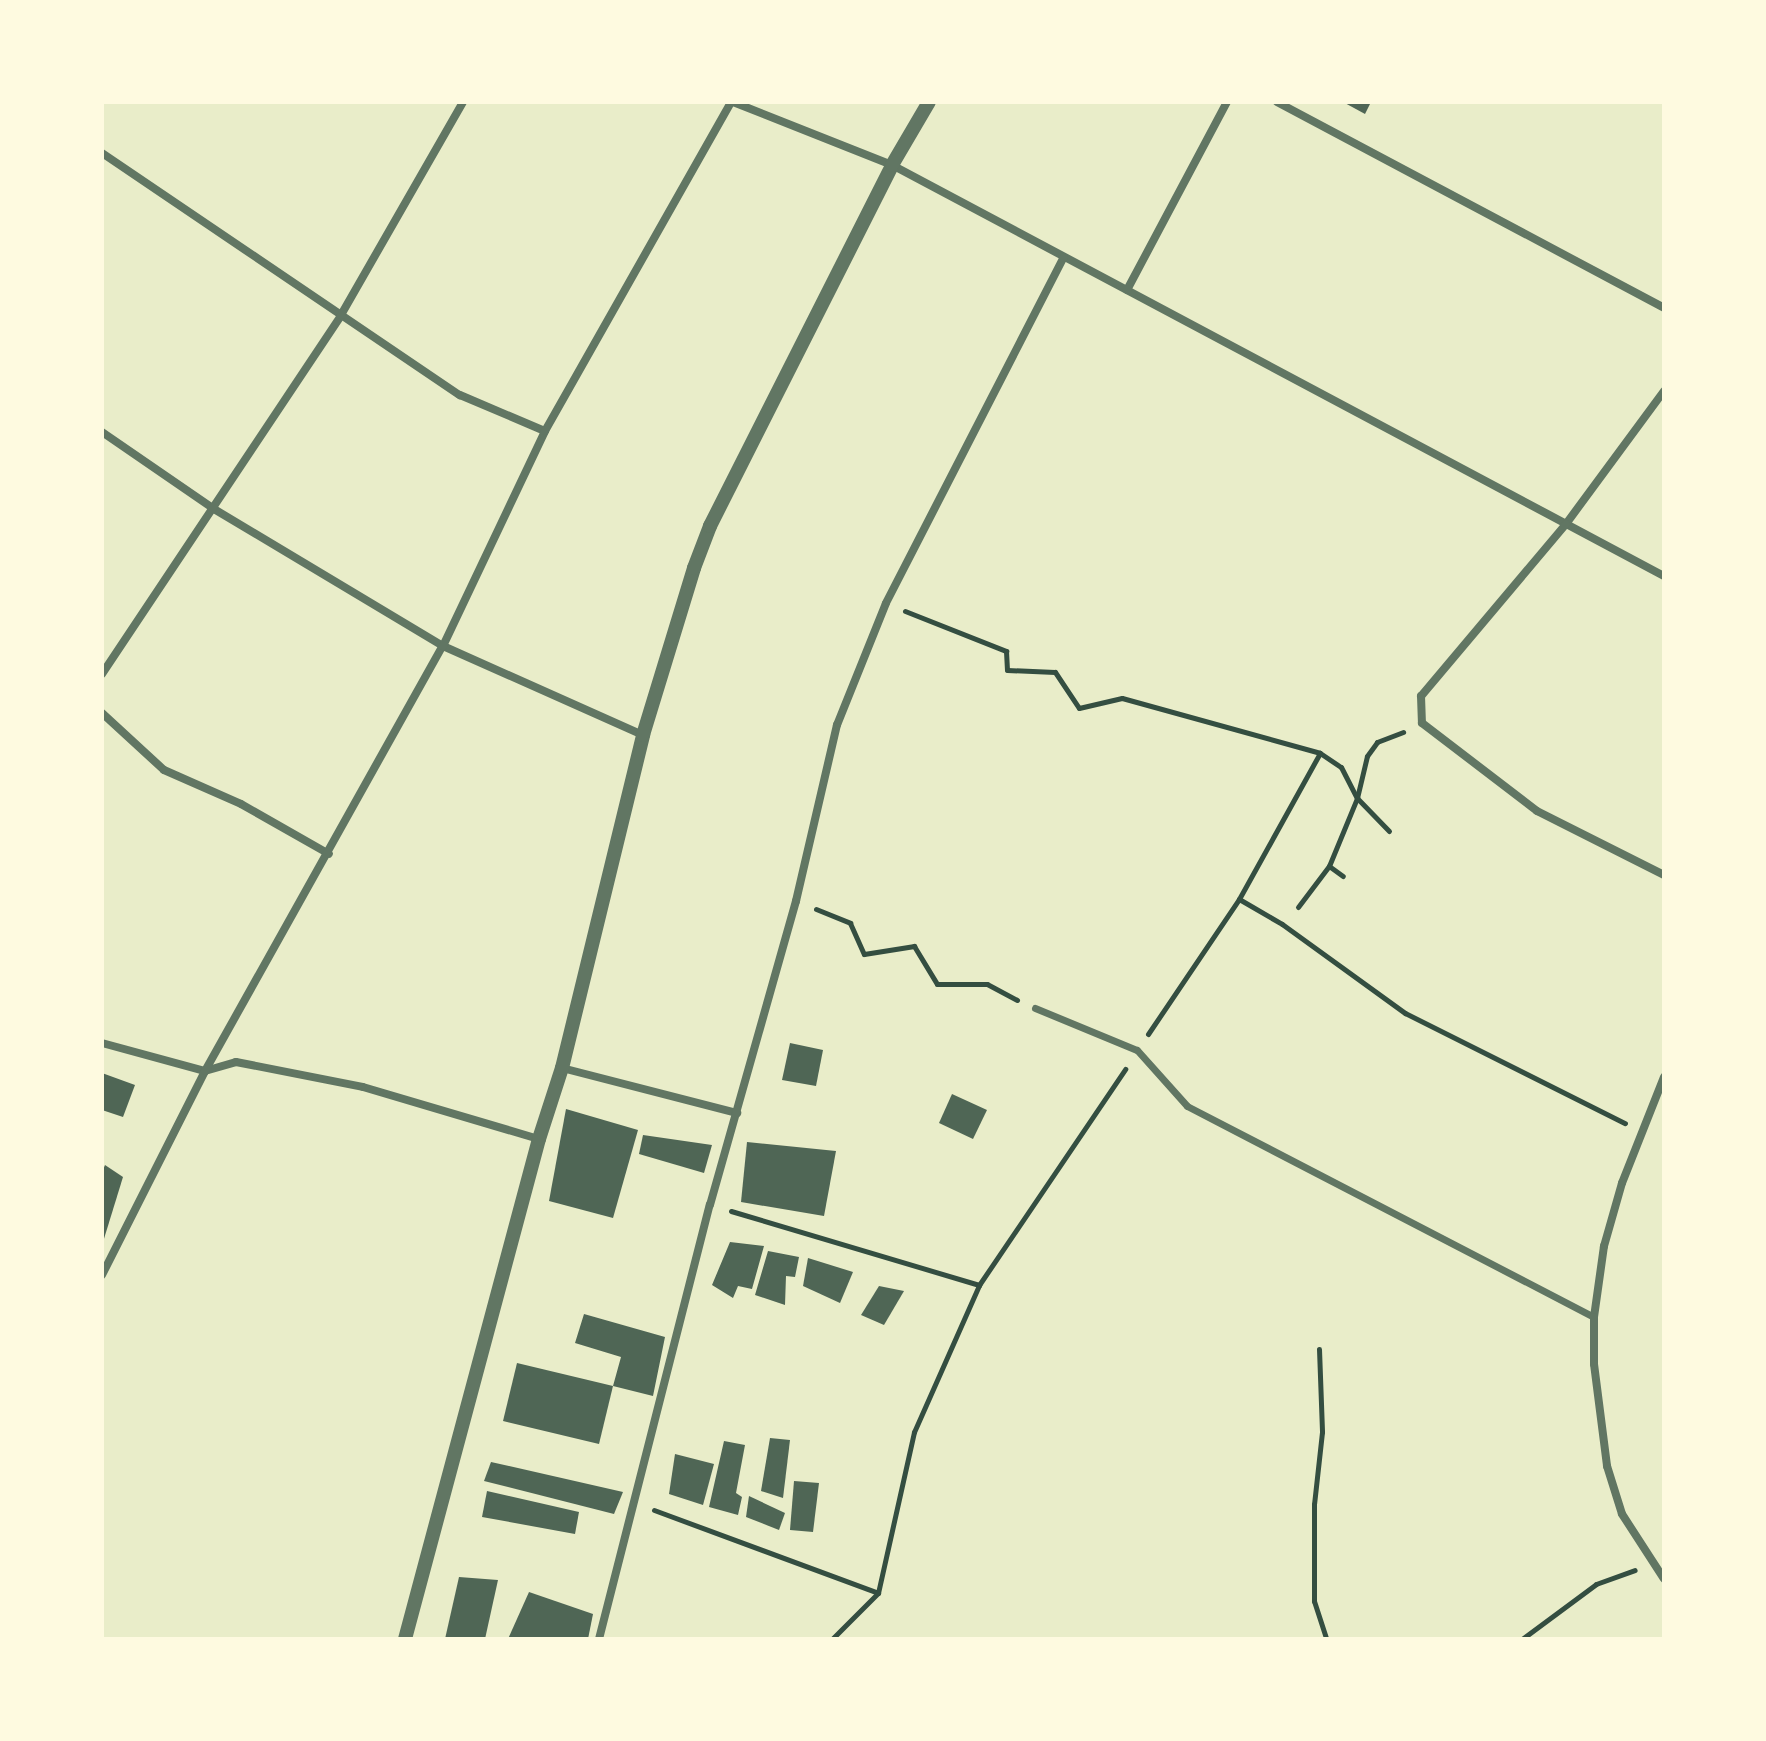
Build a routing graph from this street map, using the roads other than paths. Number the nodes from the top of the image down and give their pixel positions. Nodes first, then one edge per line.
1 (463, 102) edge
2 (732, 102) edge
3 (929, 102) edge
4 (1227, 102) edge
5 (1277, 102) edge
6 (102, 153) edge
7 (892, 165) junction
8 (1064, 257) junction
9 (1127, 290) junction
10 (1664, 308) edge
11 (341, 315) junction
12 (1664, 391) edge
13 (545, 431) junction
14 (102, 432) edge
15 (214, 509) junction
16 (1566, 524) junction
17 (1664, 576) edge
18 (443, 646) junction
19 (102, 674) edge
20 (102, 713) edge
21 (643, 735) junction
22 (329, 854) junction
23 (1664, 875) edge
24 (1035, 1008) road end
25 (102, 1043) edge
26 (562, 1068) junction
27 (205, 1071) junction
28 (1664, 1077) edge
29 (737, 1113) junction
30 (539, 1139) junction
31 (102, 1275) edge
32 (1594, 1317) junction
33 (1664, 1579) edge
34 (405, 1639) edge
35 (599, 1639) edge

1 - 11 street
2 - 7 street
2 - 13 street
3 - 7 street
4 - 9 street
5 - 10 street
6 - 11 street
7 - 8 street
7 - 21 street
8 - 9 street
8 - 29 street
9 - 16 street
11 - 13 street
11 - 15 street
12 - 16 street
13 - 18 street
14 - 15 street
15 - 18 street
15 - 19 street
16 - 17 street
16 - 23 street
18 - 21 street
18 - 22 street
20 - 22 street
21 - 26 street
22 - 27 street
24 - 32 street
25 - 27 street
26 - 29 street
26 - 30 street
27 - 30 street
27 - 31 street
28 - 32 street
29 - 35 street
30 - 34 street
32 - 33 street

